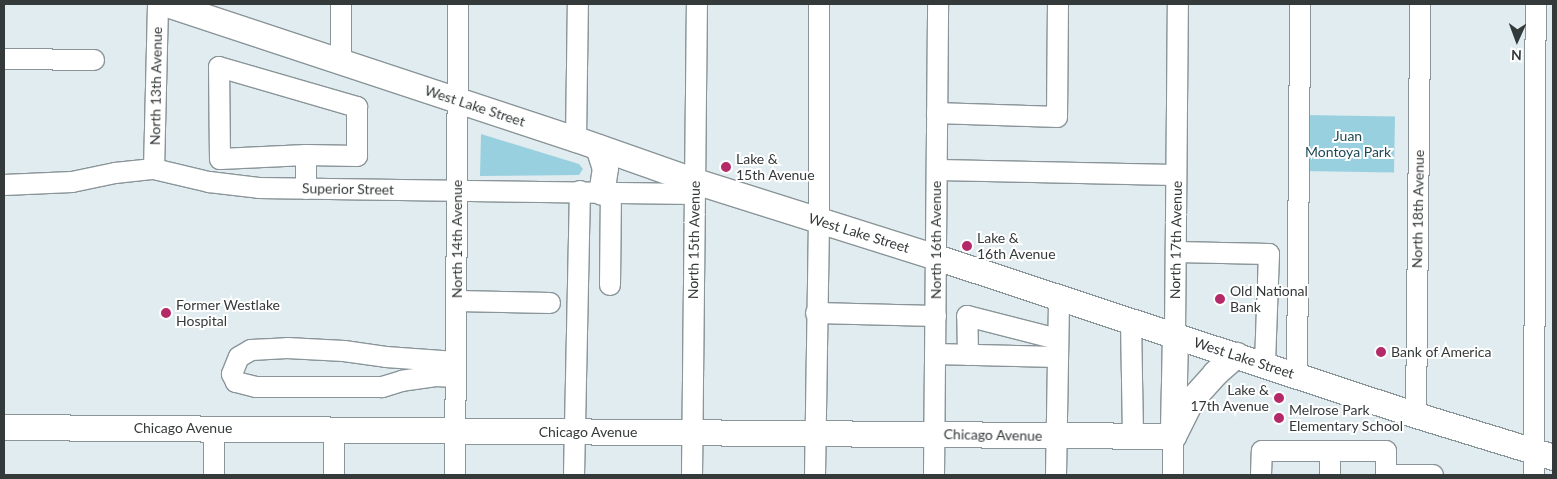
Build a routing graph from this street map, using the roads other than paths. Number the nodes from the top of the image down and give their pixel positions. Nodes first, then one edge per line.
1 (158, 4) edge
2 (167, 4) edge
3 (341, 4) edge
4 (458, 4) edge
5 (578, 4) edge
6 (696, 4) edge
7 (819, 4) edge
8 (938, 4) edge
9 (1058, 4) edge
10 (1178, 4) edge
11 (1300, 4) edge
12 (1420, 4) edge
13 (1536, 4) edge
14 (218, 13) edge
15 (4, 59) edge
16 (94, 60) dead end
17 (341, 61) junction
18 (457, 100) junction
19 (937, 114) junction
20 (587, 143) junction
21 (306, 156) junction
22 (1176, 165) junction
23 (154, 169) junction
24 (937, 170) junction
25 (4, 185) edge
26 (695, 188) junction
27 (306, 189) junction
28 (457, 191) junction
29 (597, 192) junction
30 (819, 221) junction
31 (1176, 252) junction
32 (936, 257) junction
33 (610, 285) dead end
34 (1058, 297) junction
35 (456, 301) junction
36 (550, 303) dead end
37 (816, 313) junction
38 (936, 316) junction
39 (1131, 320) junction
40 (1544, 327) edge
41 (1175, 334) junction
42 (1057, 348) junction
43 (935, 354) junction
44 (968, 355) junction
45 (1236, 355) junction
46 (1266, 365) junction
47 (456, 370) junction
48 (1297, 375) junction
49 (1416, 415) junction
50 (4, 427) edge
51 (214, 429) junction
52 (334, 430) junction
53 (456, 430) junction
54 (574, 432) junction
55 (692, 432) junction
56 (815, 433) junction
57 (935, 434) junction
58 (1056, 435) junction
59 (1133, 436) junction
60 (1173, 436) junction
61 (1330, 451) junction
62 (1540, 461) edge
63 (214, 475) edge
64 (334, 475) edge
65 (455, 475) edge
66 (574, 475) edge
67 (692, 475) edge
68 (815, 475) edge
69 (934, 475) edge
70 (1056, 475) edge
71 (1173, 475) edge
72 (1261, 475) edge
73 (1330, 475) edge
74 (1433, 475) edge

1 - 23 street, North 13th Avenue
2 - 14 main road, West Lake Street
3 - 17 street
4 - 18 street, North 14th Avenue
5 - 20 street
6 - 26 street, North 15th Avenue
7 - 30 street
8 - 19 street, North 16th Avenue
9 - 19 street
10 - 22 street, North 17th Avenue
11 - 48 street
12 - 49 street, North 18th Avenue
13 - 40 street
14 - 17 main road, West Lake Street
15 - 16 street
17 - 18 main road, West Lake Street
18 - 20 main road, West Lake Street
18 - 28 street, North 14th Avenue
19 - 24 street, North 16th Avenue
20 - 26 main road, West Lake Street
20 - 29 main road
21 - 21 street
21 - 27 street
22 - 24 street
22 - 31 street, North 17th Avenue
23 - 25 street, Superior Street
23 - 27 street, Superior Street
24 - 32 street, North 16th Avenue
26 - 29 street, Superior Street
26 - 30 main road, West Lake Street
26 - 55 street, North 15th Avenue
27 - 28 street, Superior Street
28 - 29 street, Superior Street
28 - 35 street, North 14th Avenue
29 - 33 street
29 - 54 street
30 - 32 main road, West Lake Street
30 - 37 street
31 - 41 street, North 17th Avenue
31 - 46 street
32 - 34 main road, West Lake Street
32 - 38 street, North 16th Avenue
34 - 39 main road, West Lake Street
34 - 42 street
35 - 36 street
35 - 47 street, North 14th Avenue
37 - 38 street
37 - 56 street
38 - 43 street, North 16th Avenue
39 - 41 main road, West Lake Street
39 - 59 street
40 - 62 street
41 - 45 main road, West Lake Street
41 - 60 main road, North 17th Avenue
42 - 44 street
42 - 44 street
42 - 58 street
43 - 44 street
43 - 57 street, North 16th Avenue
45 - 46 main road, West Lake Street
45 - 60 main road
46 - 48 main road, West Lake Street
47 - 47 street
47 - 53 street, North 14th Avenue
48 - 49 main road, West Lake Street
49 - 62 main road, West Lake Street
50 - 51 main road, Chicago Avenue
51 - 52 main road, Chicago Avenue
51 - 63 street
52 - 53 main road, Chicago Avenue
52 - 64 street
53 - 54 main road, Chicago Avenue
53 - 65 street, North 14th Avenue
54 - 55 main road, Chicago Avenue
54 - 66 street
55 - 56 main road, Chicago Avenue
55 - 67 street, North 15th Avenue
56 - 57 main road, Chicago Avenue
56 - 68 street
57 - 58 main road, Chicago Avenue
57 - 69 street, North 16th Avenue
58 - 59 main road, Chicago Avenue
58 - 70 street
59 - 60 main road, Chicago Avenue
60 - 71 street, North 17th Avenue
61 - 72 street
61 - 73 street
61 - 74 street

